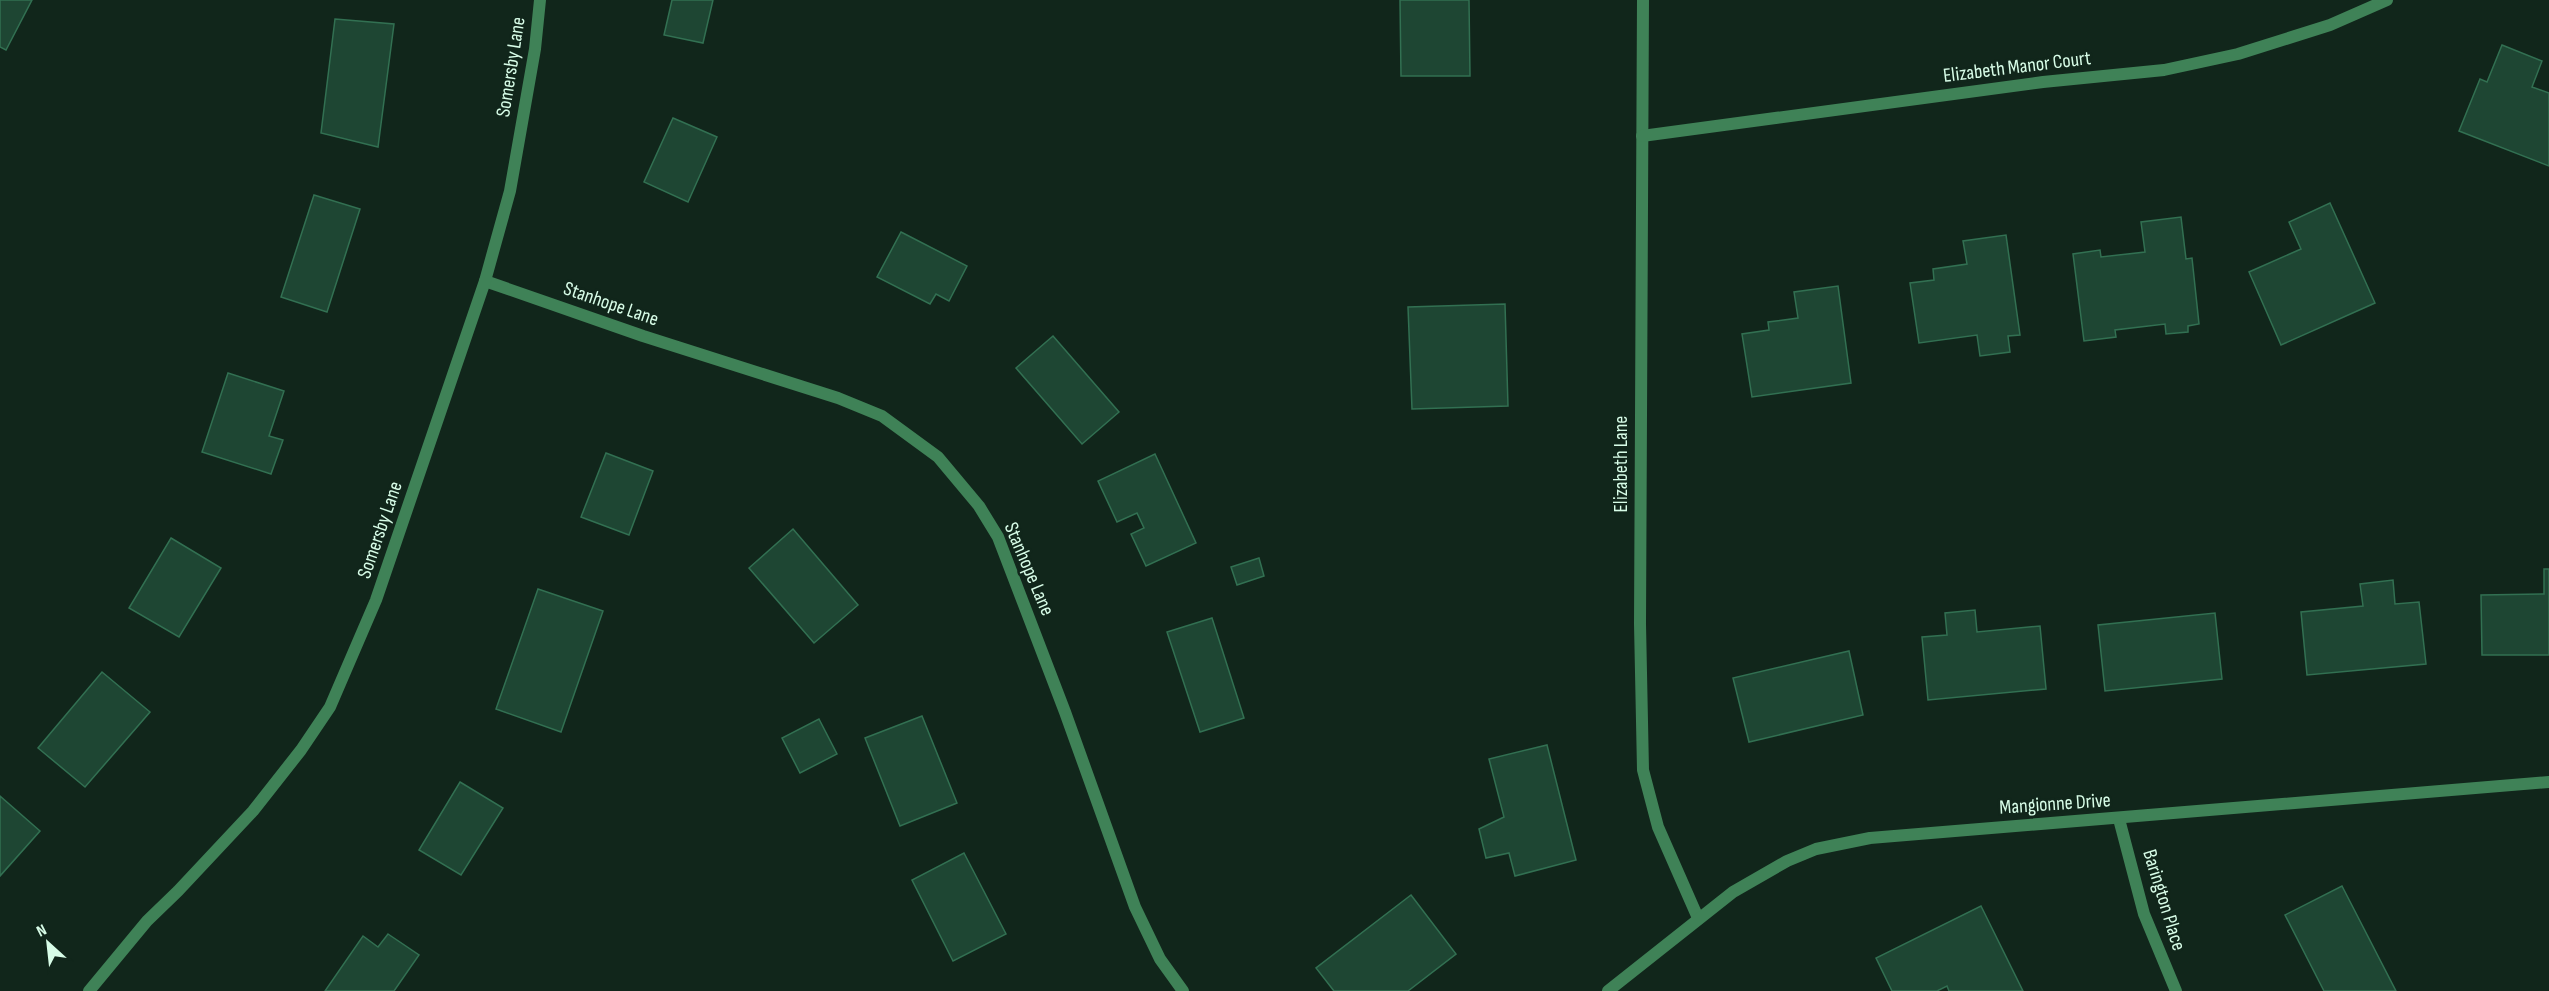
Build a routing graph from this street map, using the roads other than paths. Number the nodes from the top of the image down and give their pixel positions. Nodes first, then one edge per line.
1 (540, 0) edge
2 (1643, 0) edge
3 (2387, 0) edge
4 (1642, 136) junction
5 (485, 281) junction
6 (2549, 782) edge
7 (2120, 819) junction
8 (1698, 918) junction
9 (89, 991) edge
10 (1183, 991) edge
11 (1608, 991) edge
12 (2176, 991) edge

1 - 5 street, Somersby Lane
2 - 4 street, Elizabeth Lane
3 - 4 street, Elizabeth Manor Court
4 - 8 street, Elizabeth Lane
5 - 9 street, Somersby Lane
5 - 10 street, Stanhope Lane
6 - 7 street, Mangionne Drive
7 - 8 street, Mangionne Drive
7 - 12 street, Barington Place
8 - 11 street, Mangionne Drive

